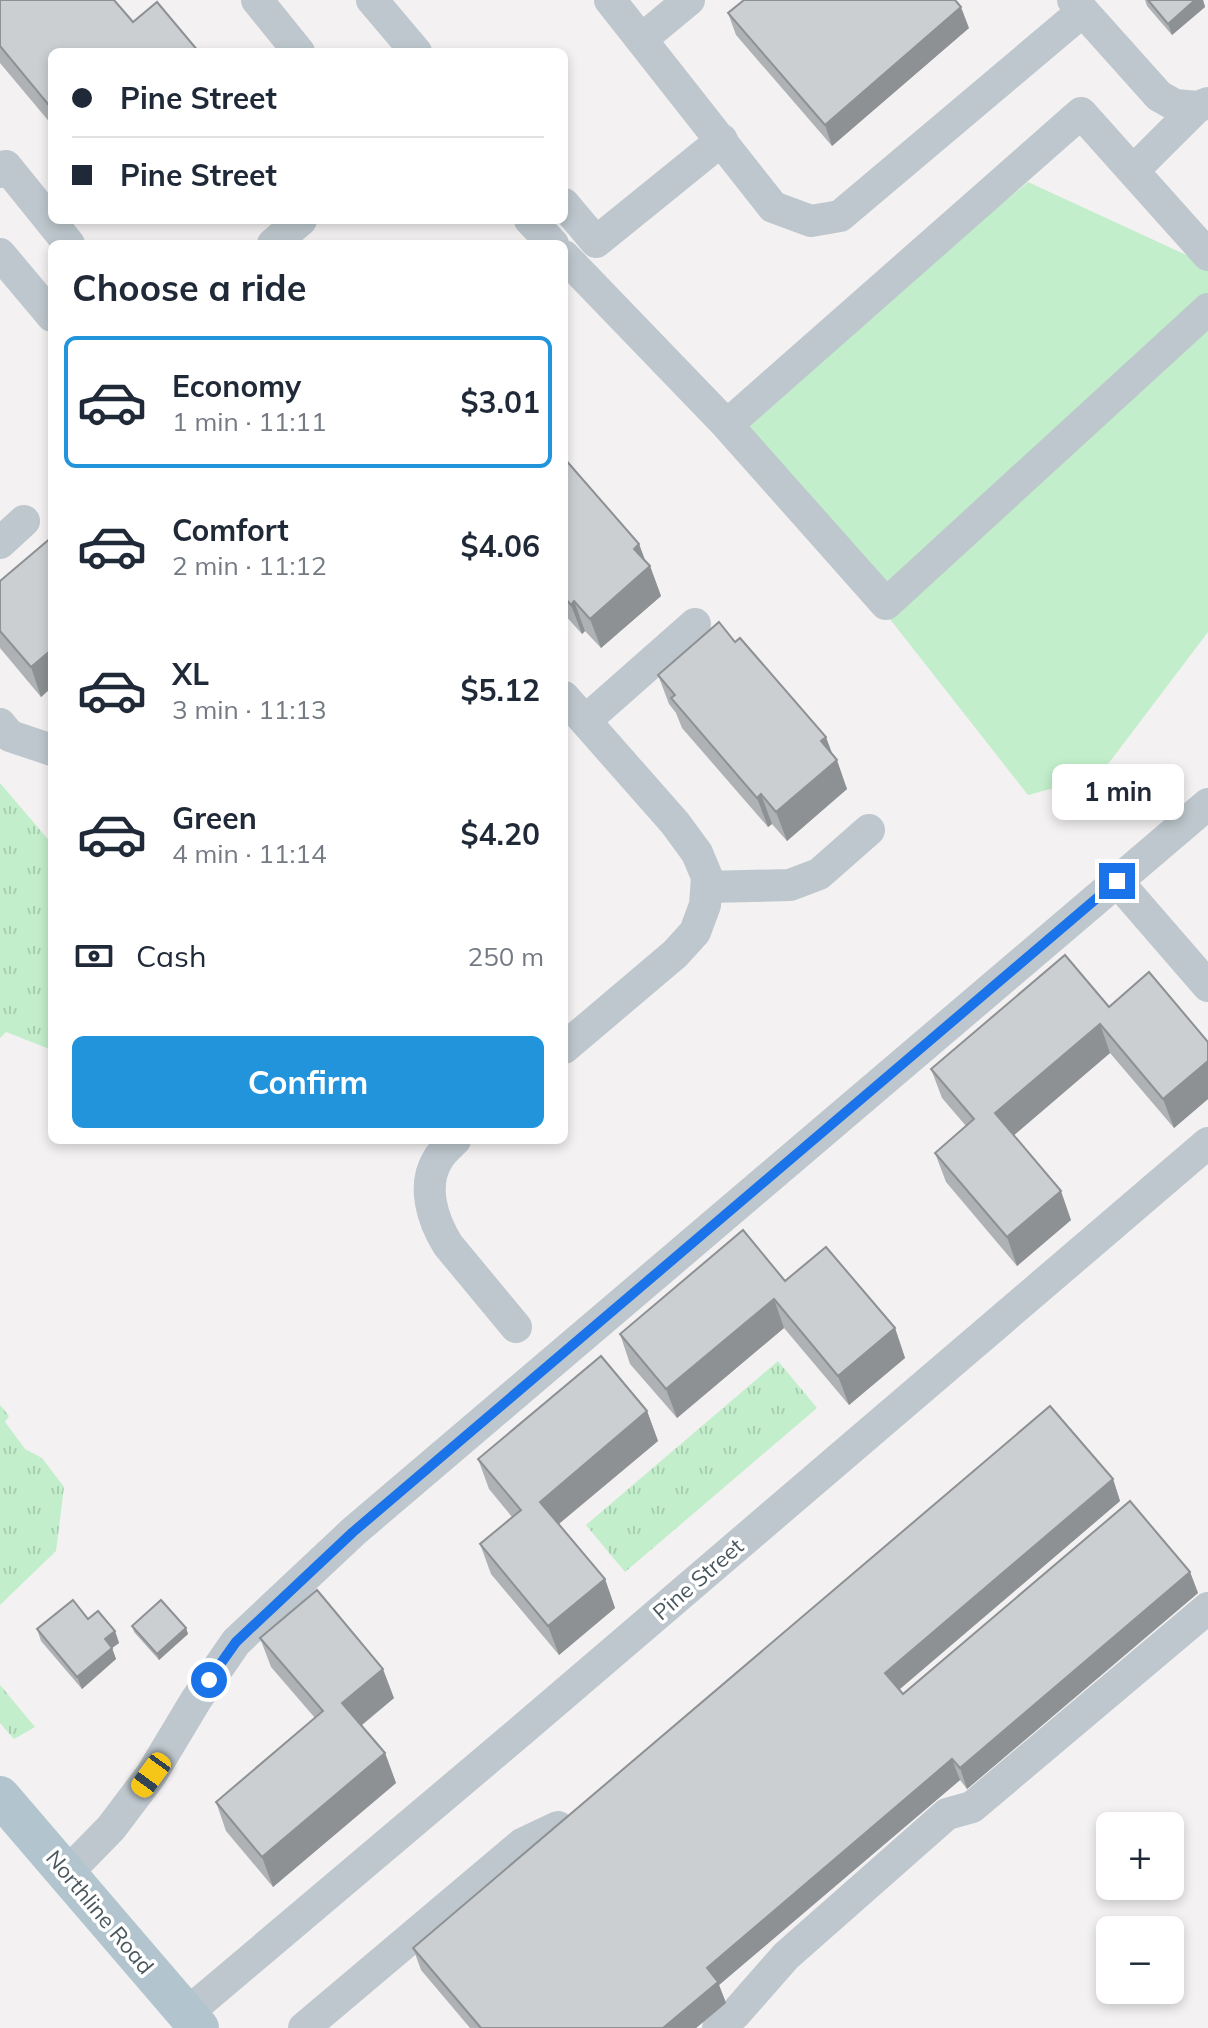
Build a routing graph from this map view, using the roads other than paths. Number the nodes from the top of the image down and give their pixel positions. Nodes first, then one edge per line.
1 (257, 0) edge
2 (372, 0) edge
3 (610, 0) edge
4 (689, 0) edge
5 (1078, 6) edge
6 (643, 38) junction
7 (296, 48) edge
8 (413, 48) edge
9 (1203, 105) edge
10 (722, 140) junction
11 (1133, 171) junction
12 (0, 172) edge
13 (568, 209) edge
14 (48, 218) edge
15 (53, 224) edge
16 (296, 224) edge
17 (534, 224) edge
18 (66, 240) edge
19 (278, 240) edge
20 (549, 240) edge
21 (0, 254) edge
22 (1208, 255) edge
23 (568, 260) edge
24 (1208, 309) edge
25 (48, 311) edge
26 (727, 425) junction
27 (24, 521) dead end
28 (0, 543) edge
29 (695, 624) dead end
30 (574, 709) edge
31 (0, 724) edge
32 (48, 749) edge
33 (1208, 804) edge
34 (869, 830) dead end
35 (1117, 881) junction
36 (707, 887) junction
37 (1208, 986) edge
38 (568, 1045) edge
39 (1208, 1143) edge
40 (451, 1144) edge
41 (516, 1327) dead end
42 (1208, 1608) edge
43 (0, 1796) edge
44 (558, 1827) edge
45 (67, 1873) junction
46 (193, 2021) edge
47 (304, 2028) edge
48 (718, 2028) edge

1 - 7 street
2 - 8 street
3 - 6 street
4 - 6 street
5 - 9 street
5 - 10 street
6 - 10 street
9 - 11 street
10 - 13 street
11 - 22 street
11 - 26 street
12 - 14 street
15 - 18 street
16 - 19 street
17 - 20 street
21 - 25 street
23 - 26 street
24 - 26 street
27 - 28 street
29 - 30 street
30 - 36 street
31 - 32 street
33 - 35 street
34 - 36 street
35 - 37 street
35 - 45 street
36 - 38 street
39 - 46 street, Pine Street
40 - 41 street
42 - 48 street
43 - 45 main road, Northline Road
44 - 47 street
45 - 46 main road, Northline Road

